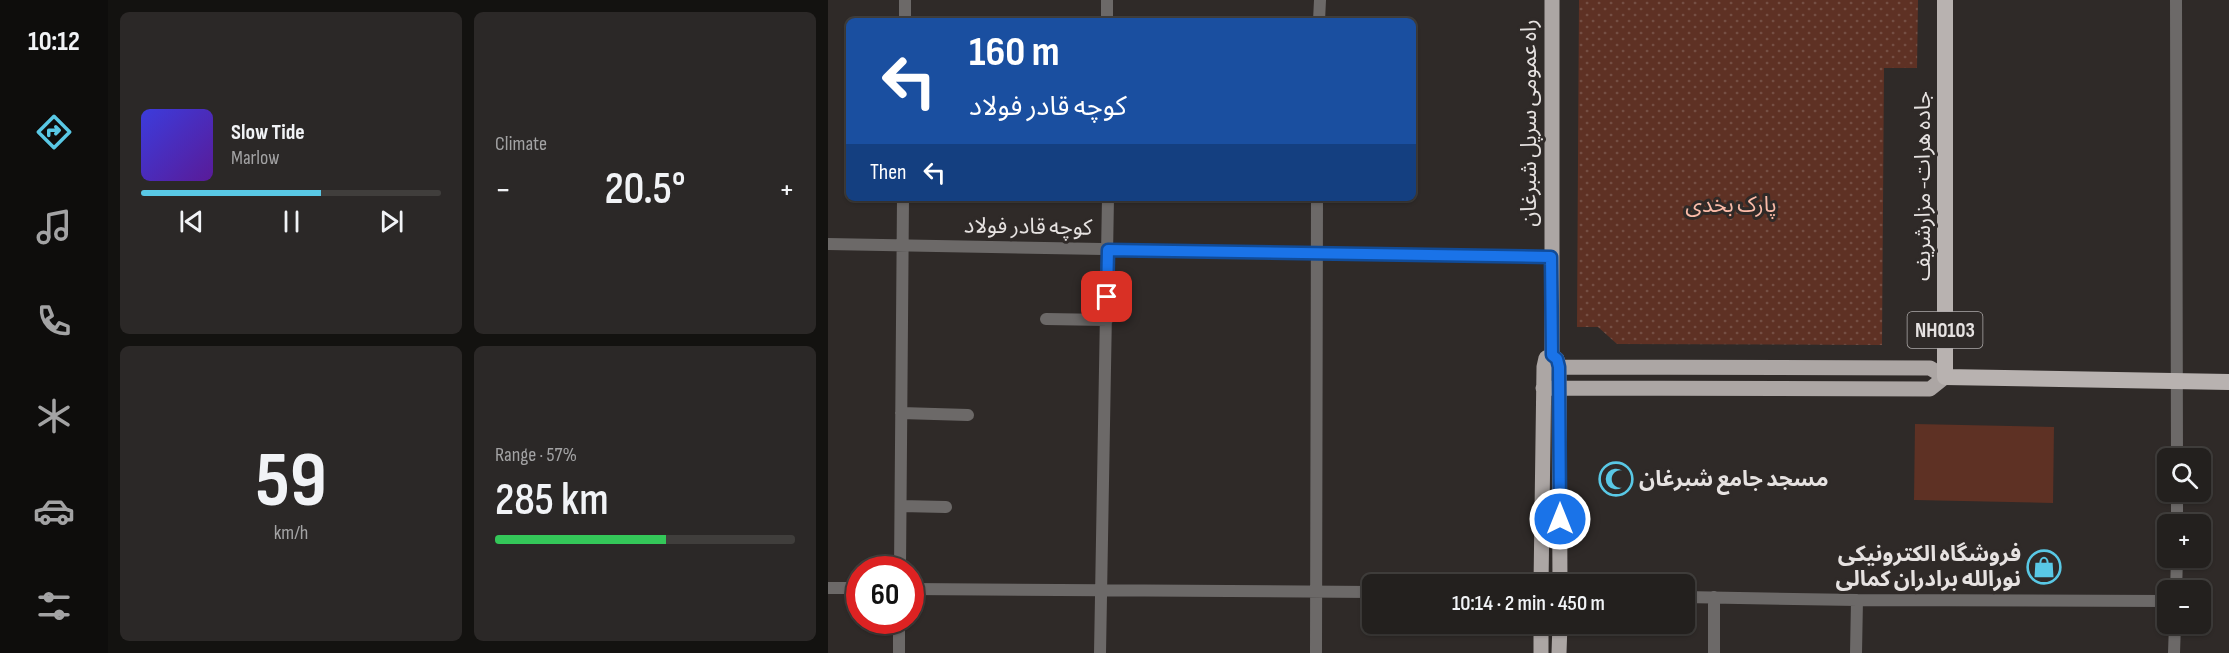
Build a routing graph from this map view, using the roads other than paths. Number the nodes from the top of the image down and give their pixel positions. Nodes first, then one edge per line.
1 (905, 0) edge
2 (1107, 0) edge
3 (1320, 0) edge
4 (1552, 0) edge
5 (1945, 0) edge
6 (2176, 0) edge
7 (905, 18) edge
8 (1107, 18) edge
9 (1319, 18) edge
10 (903, 201) edge
11 (1108, 201) edge
12 (1317, 201) edge
13 (828, 244) edge
14 (903, 245) junction
15 (1108, 250) junction
16 (1317, 253) junction
17 (1551, 257) junction
18 (1046, 319) dead end
19 (1107, 320) junction
20 (1555, 361) junction
21 (1946, 377) junction
22 (2178, 382) junction
23 (2229, 382) edge
24 (1543, 388) junction
25 (1559, 388) junction
26 (901, 413) junction
27 (968, 415) dead end
28 (2177, 448) edge
29 (901, 506) junction
30 (946, 507) dead end
31 (900, 556) edge
32 (1541, 574) edge
33 (1560, 574) edge
34 (828, 588) edge
35 (846, 588) edge
36 (924, 589) edge
37 (1100, 591) junction
38 (1317, 591) junction
39 (1362, 592) edge
40 (1695, 597) edge
41 (1714, 597) junction
42 (1857, 600) junction
43 (2157, 601) edge
44 (899, 634) edge
45 (1541, 634) edge
46 (1560, 634) edge
47 (2175, 634) edge
48 (899, 653) edge
49 (1100, 653) edge
50 (1316, 653) edge
51 (1541, 653) edge
52 (1559, 653) edge
53 (1714, 653) edge
54 (1856, 653) edge
55 (2174, 653) edge

1 - 7 street
2 - 8 street
3 - 9 street
4 - 17 main road, راه عمومی سرپل شبرغان
5 - 21 highway, جاده هرات- مزارشریف / NH0103
6 - 22 street
10 - 14 street
11 - 15 street
12 - 16 street
13 - 14 street, کوچه قادر فولاد
14 - 15 street, کوچه قادر فولاد
14 - 26 street
15 - 16 street, کوچه قادر فولاد
15 - 19 street
16 - 17 street, کوچه قادر فولاد
16 - 38 street
17 - 20 main road, راه عمومی سرپل شبرغان
18 - 19 street
19 - 37 street
20 - 21 main road
20 - 24 main road, راه عمومی سرپل شبرغان
20 - 25 main road, راه عمومی سرپل شبرغان
21 - 22 highway, NH0103
21 - 25 main road
22 - 23 highway, NH0103
22 - 28 street
24 - 25 main road
24 - 32 main road, راه عمومی سرپل شبرغان
25 - 33 main road, راه عمومی سرپل شبرغان
26 - 27 street
26 - 29 street
29 - 30 street
29 - 31 street
34 - 35 street
36 - 37 street
37 - 38 street
37 - 49 street
38 - 39 street
38 - 50 street
40 - 41 street
41 - 42 street
41 - 53 street
42 - 43 street
42 - 54 street
44 - 48 street
45 - 51 main road
46 - 52 main road
47 - 55 street

